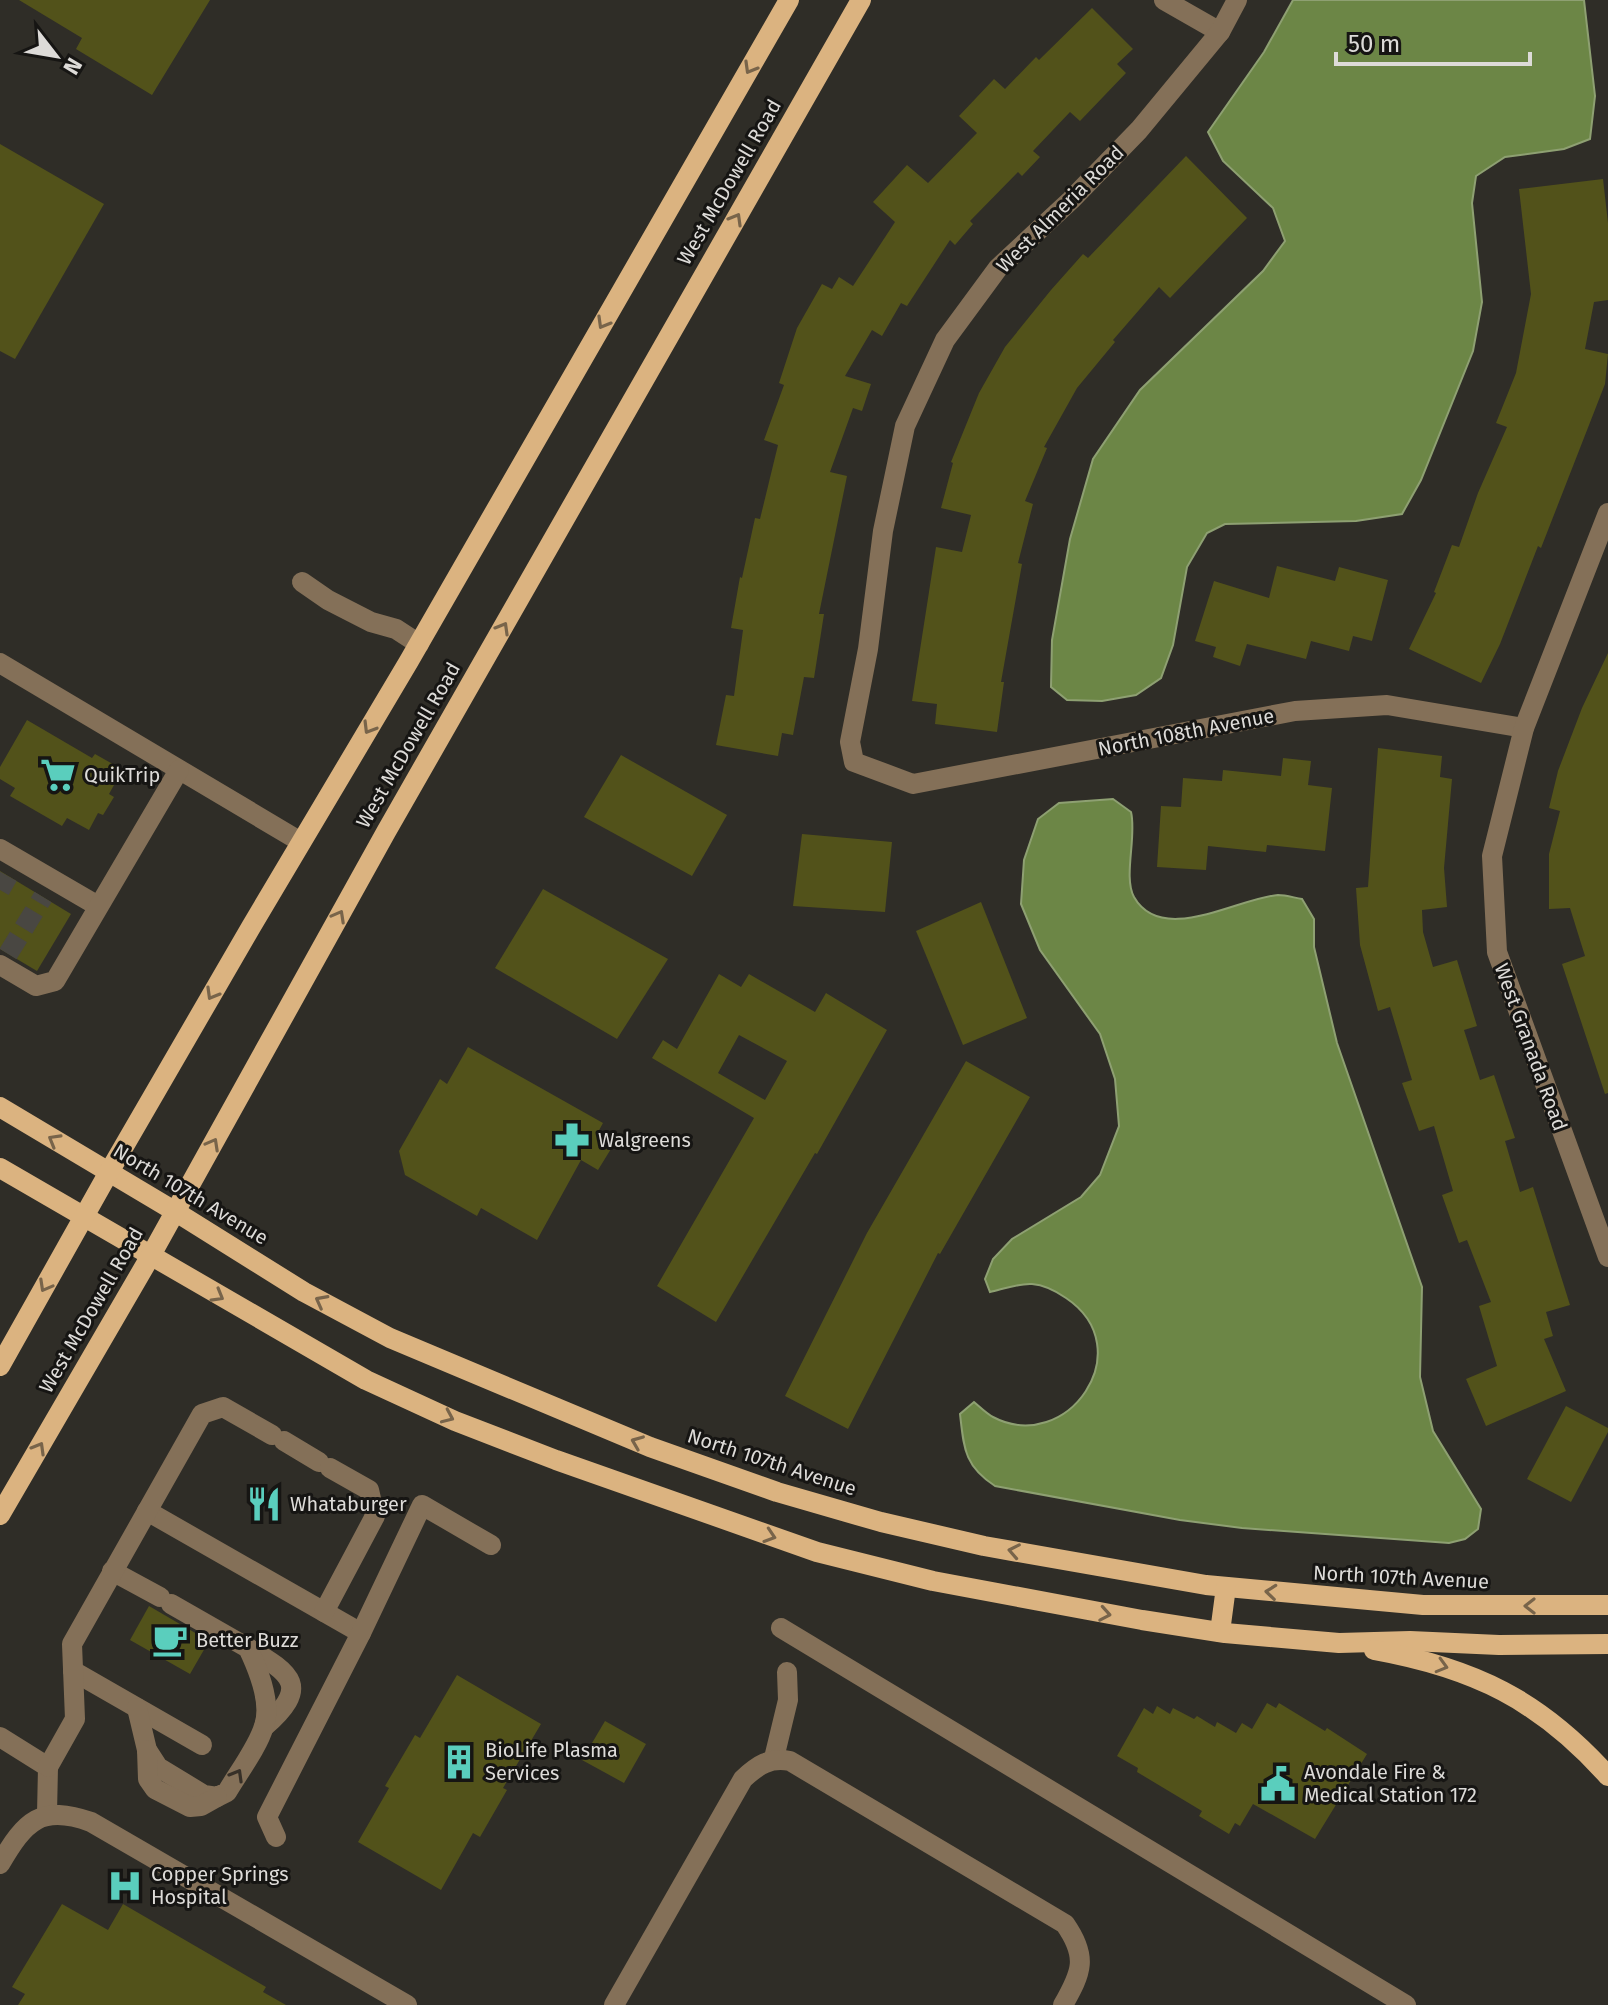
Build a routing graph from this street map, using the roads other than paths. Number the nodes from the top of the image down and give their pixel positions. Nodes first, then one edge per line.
1 (789, 0) edge
2 (861, 0) edge
3 (1164, 0) edge
4 (1237, 0) edge
5 (1220, 32) junction
6 (1608, 513) edge
7 (302, 582) dead end
8 (419, 644) junction
9 (0, 663) edge
10 (1524, 728) junction
11 (854, 762) joint
12 (179, 770) junction
13 (301, 842) junction
14 (9, 861) edge
15 (98, 906) junction
16 (3, 961) edge
17 (0, 1107) edge
18 (0, 1168) edge
19 (109, 1172) junction
20 (176, 1212) junction
21 (83, 1218) junction
22 (150, 1257) junction
23 (1608, 1257) edge
24 (0, 1366) edge
25 (147, 1511) junction
26 (0, 1515) edge
27 (491, 1545) dead end
28 (112, 1571) junction
29 (1226, 1587) junction
30 (1608, 1605) edge
31 (324, 1612) junction
32 (781, 1628) dead end
33 (1220, 1632) junction
34 (361, 1633) junction
35 (1339, 1643) junction
36 (1608, 1644) edge
37 (248, 1648) junction
38 (73, 1671) junction
39 (787, 1672) dead end
40 (137, 1708) junction
41 (264, 1727) junction
42 (0, 1737) edge
43 (202, 1745) dead end
44 (774, 1758) junction
45 (48, 1767) junction
46 (1608, 1776) edge
47 (47, 1814) junction
48 (276, 1837) dead end
49 (0, 1864) edge
50 (407, 2005) edge
51 (614, 2005) edge
52 (1063, 2005) edge
53 (1406, 2005) edge

1 -> 8 main road, West McDowell Road
20 -> 2 main road, West McDowell Road
3 - 5 street
4 - 5 street, West Almeria Road
5 - 11 street, West Almeria Road
6 - 10 street, West Granada Road
7 - 8 street
8 -> 13 main road, West McDowell Road
9 - 12 street
10 - 11 street, North 108th Avenue
10 - 23 street, West Granada Road
12 - 13 street
12 - 15 street
13 -> 19 main road, West McDowell Road
14 - 15 street
15 - 16 street
19 -> 17 main road, North 107th Avenue
18 - 21 main road
19 - 20 main road, North 107th Avenue
19 - 21 main road, West McDowell Road
20 - 22 main road, West McDowell Road
29 -> 20 main road, North 107th Avenue
21 - 22 main road
21 -> 24 main road, West McDowell Road
26 -> 22 main road, West McDowell Road
22 -> 33 main road
25 - 28 street
25 - 31 street
25 - 31 street
27 - 34 street
28 - 37 street
28 - 38 street
30 -> 29 main road, North 107th Avenue
29 - 33 main road
31 - 34 street
32 - 53 street
33 - 35 main road
34 - 48 street
35 - 36 main road
35 -> 46 main road
37 - 41 street
37 - 41 street
38 - 40 street
38 - 45 street
39 - 44 street
40 -> 41 street
40 - 43 street
42 - 45 street
44 - 51 street
44 - 52 street
45 - 47 street
47 - 49 street
47 - 50 street

